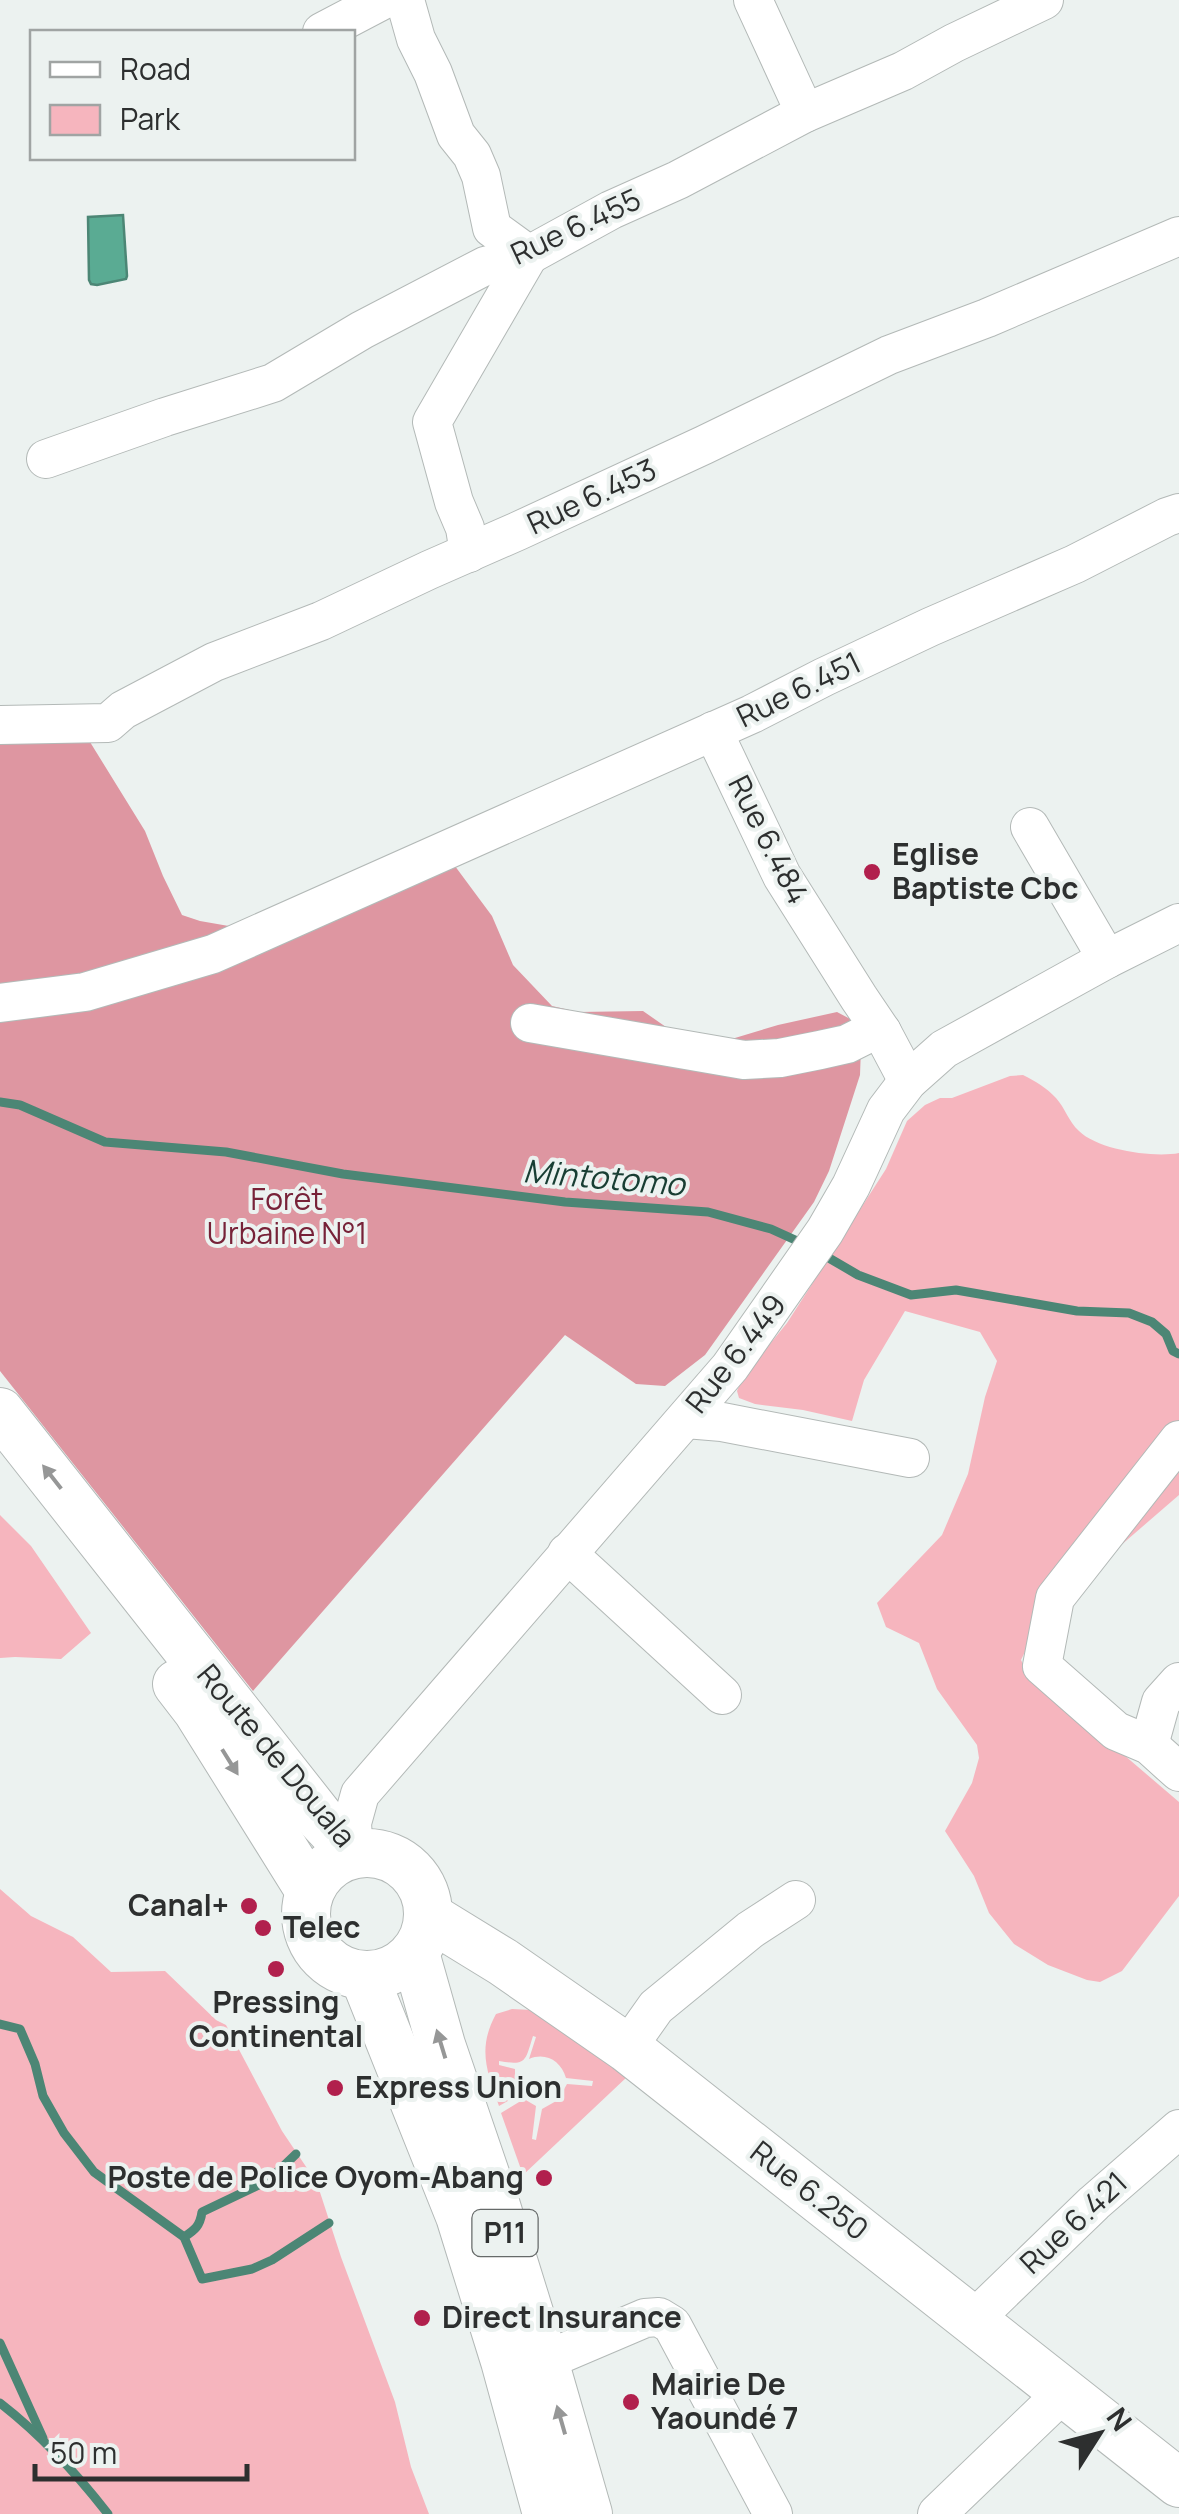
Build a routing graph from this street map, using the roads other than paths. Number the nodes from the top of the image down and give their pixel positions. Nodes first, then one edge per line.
1 (383, 0) edge
2 (405, 0) edge
3 (753, 0) edge
4 (1044, 0) edge
5 (326, 30) edge
6 (805, 113) junction
7 (1179, 236) edge
8 (529, 255) junction
9 (46, 459) dead end
10 (1179, 513) edge
11 (470, 552) junction
12 (0, 725) edge
13 (713, 731) junction
14 (1030, 827) dead end
15 (1179, 923) edge
16 (1108, 959) junction
17 (0, 1002) edge
18 (530, 1023) dead end
19 (882, 1032) junction
20 (908, 1082) junction
21 (0, 1412) edge
22 (686, 1419) junction
23 (1179, 1440) edge
24 (910, 1458) dead end
25 (0, 1463) edge
26 (567, 1553) junction
27 (1179, 1682) edge
28 (722, 1695) dead end
29 (1150, 1745) junction
30 (1179, 1772) edge
31 (354, 1854) junction
32 (310, 1890) junction
33 (796, 1900) dead end
34 (422, 1935) junction
35 (364, 1976) junction
36 (627, 2048) junction
37 (1179, 2129) edge
38 (972, 2320) junction
39 (544, 2361) junction
40 (1064, 2392) junction
41 (1179, 2483) edge
42 (547, 2514) edge
43 (588, 2514) edge
44 (773, 2514) edge
45 (937, 2514) edge

1 - 5 street
2 - 8 street
3 - 6 street
4 - 6 street, Rue 6.455
6 - 8 street, Rue 6.455
7 - 11 street, Rue 6.453
8 - 9 street, Rue 6.455
8 - 11 street
10 - 13 street, Rue 6.451
11 - 12 street, Rue 6.453
13 - 17 street, Rue 6.451
13 - 19 street, Rue 6.484
14 - 16 street
15 - 16 street, Rue 6.449
16 - 20 street, Rue 6.449
18 - 19 street
19 - 20 street, Rue 6.484
20 - 22 street, Rue 6.449
31 -> 21 main road, Route de Douala
22 - 24 street
22 - 26 street, Rue 6.449
23 - 29 street
25 -> 32 main road
26 - 28 street
26 - 31 street, Rue 6.449
27 - 29 street
29 - 30 street
31 - 32 main road
31 - 34 main road, Route de Douala / P11
32 - 35 main road
33 - 36 street
34 - 35 main road
34 - 36 main road, Rue 6.250
39 -> 34 main road, Route de Douala / P11
35 - 42 main road, P11
36 - 38 main road, Rue 6.250
37 - 38 street, Rue 6.421
38 - 40 main road, Rue 6.250
43 -> 39 main road, Route de Douala / P11
39 - 44 street
40 - 41 main road, Rue 6.250
40 - 45 street

